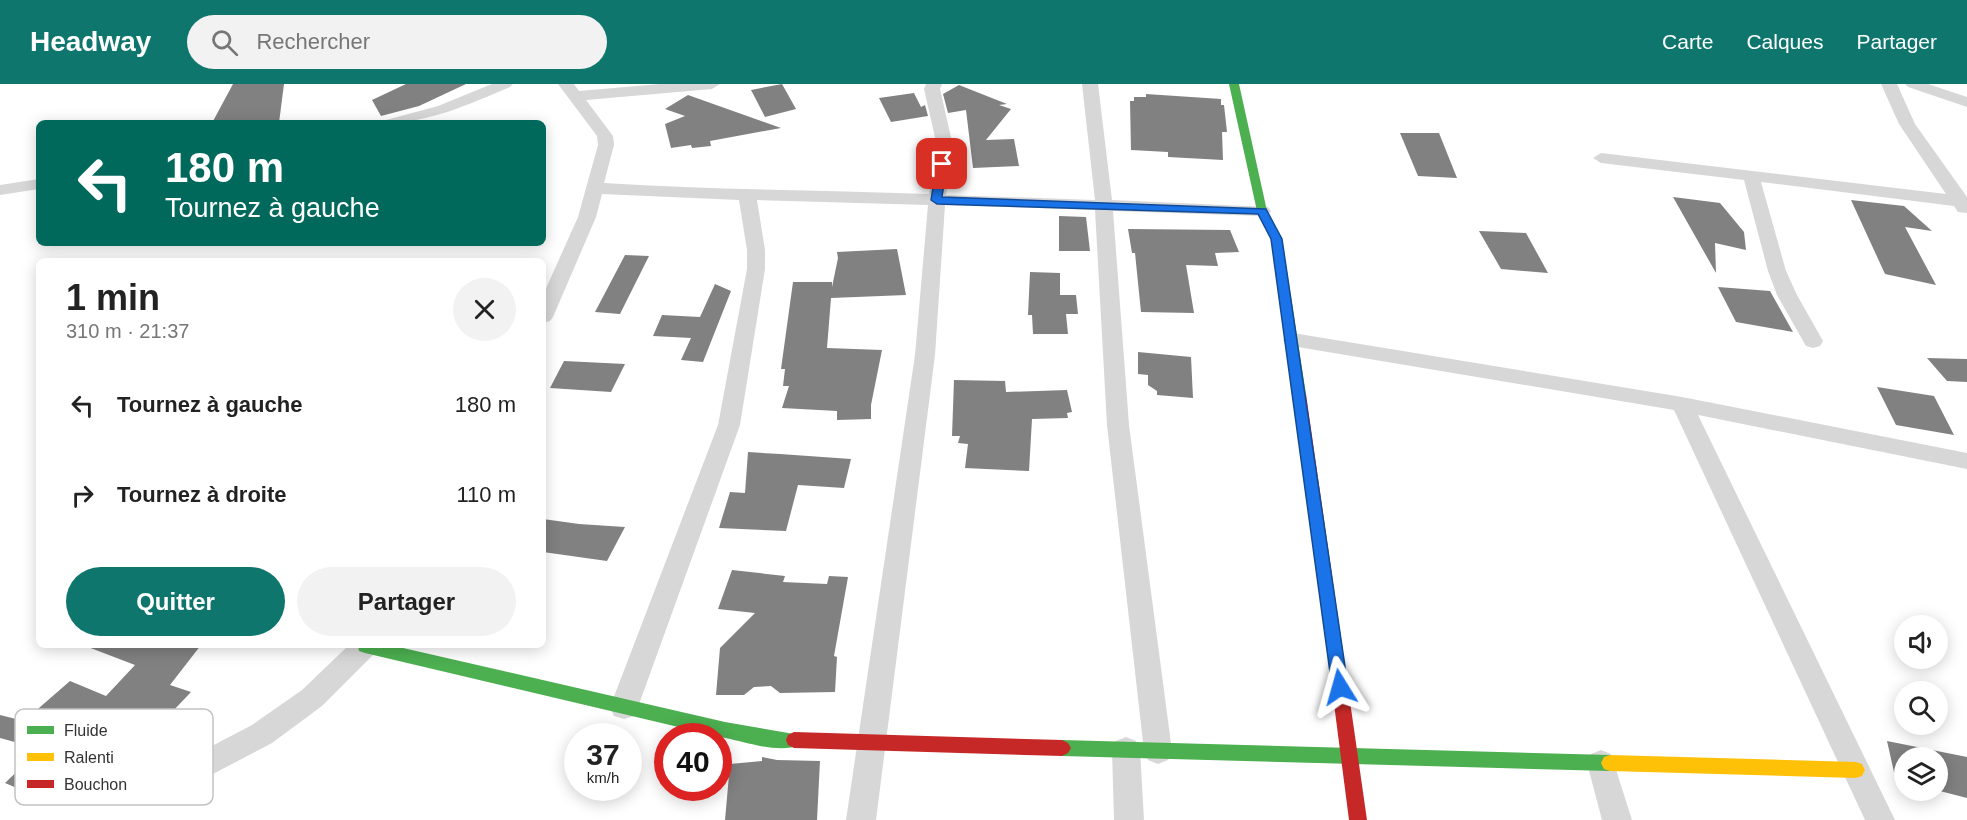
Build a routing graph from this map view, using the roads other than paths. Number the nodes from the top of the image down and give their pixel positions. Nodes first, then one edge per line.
1 (505, 84) edge
2 (712, 84) edge
3 (934, 84) edge
4 (1090, 84) edge
5 (1234, 84) edge
6 (1889, 84) edge
7 (1913, 84) edge
8 (571, 90) edge
9 (1967, 102) edge
10 (404, 120) edge
11 (1601, 158) dead end
12 (1751, 176) junction
13 (36, 184) edge
14 (596, 188) junction
15 (0, 190) edge
16 (747, 195) junction
17 (937, 200) junction
18 (1964, 205) edge
19 (1104, 206) junction
20 (1262, 211) junction
21 (546, 308) edge
22 (1293, 340) junction
23 (1814, 340) dead end
24 (1682, 404) junction
25 (1967, 461) edge
26 (363, 648) edge
27 (378, 648) edge
28 (624, 707) junction
29 (870, 743) junction
30 (1126, 750) junction
31 (1158, 751) junction
32 (1350, 756) junction
33 (213, 760) edge
34 (1601, 763) junction
35 (1856, 770) junction
36 (861, 820) edge
37 (1129, 820) edge
38 (1358, 820) edge
39 (1617, 820) edge
40 (1880, 820) edge

1 - 10 street
2 - 8 street
3 - 17 street
4 - 19 street
5 - 20 street
6 - 18 street
7 - 9 street
8 - 14 street
11 - 12 street
12 - 18 street
12 - 23 street
13 - 15 street
14 - 16 street
14 - 21 street
16 - 17 street
16 - 28 street
17 - 19 street
17 - 29 street
19 - 20 street
19 - 31 street
20 - 22 street
22 - 24 street
22 - 32 street
24 - 25 street
24 - 35 street
26 - 33 street
27 - 28 street
28 - 29 street
29 - 30 street
29 - 36 street
30 - 31 street
30 - 37 street
31 - 32 street
32 - 34 street
32 - 38 street
34 - 35 street
34 - 39 street
35 - 40 street

